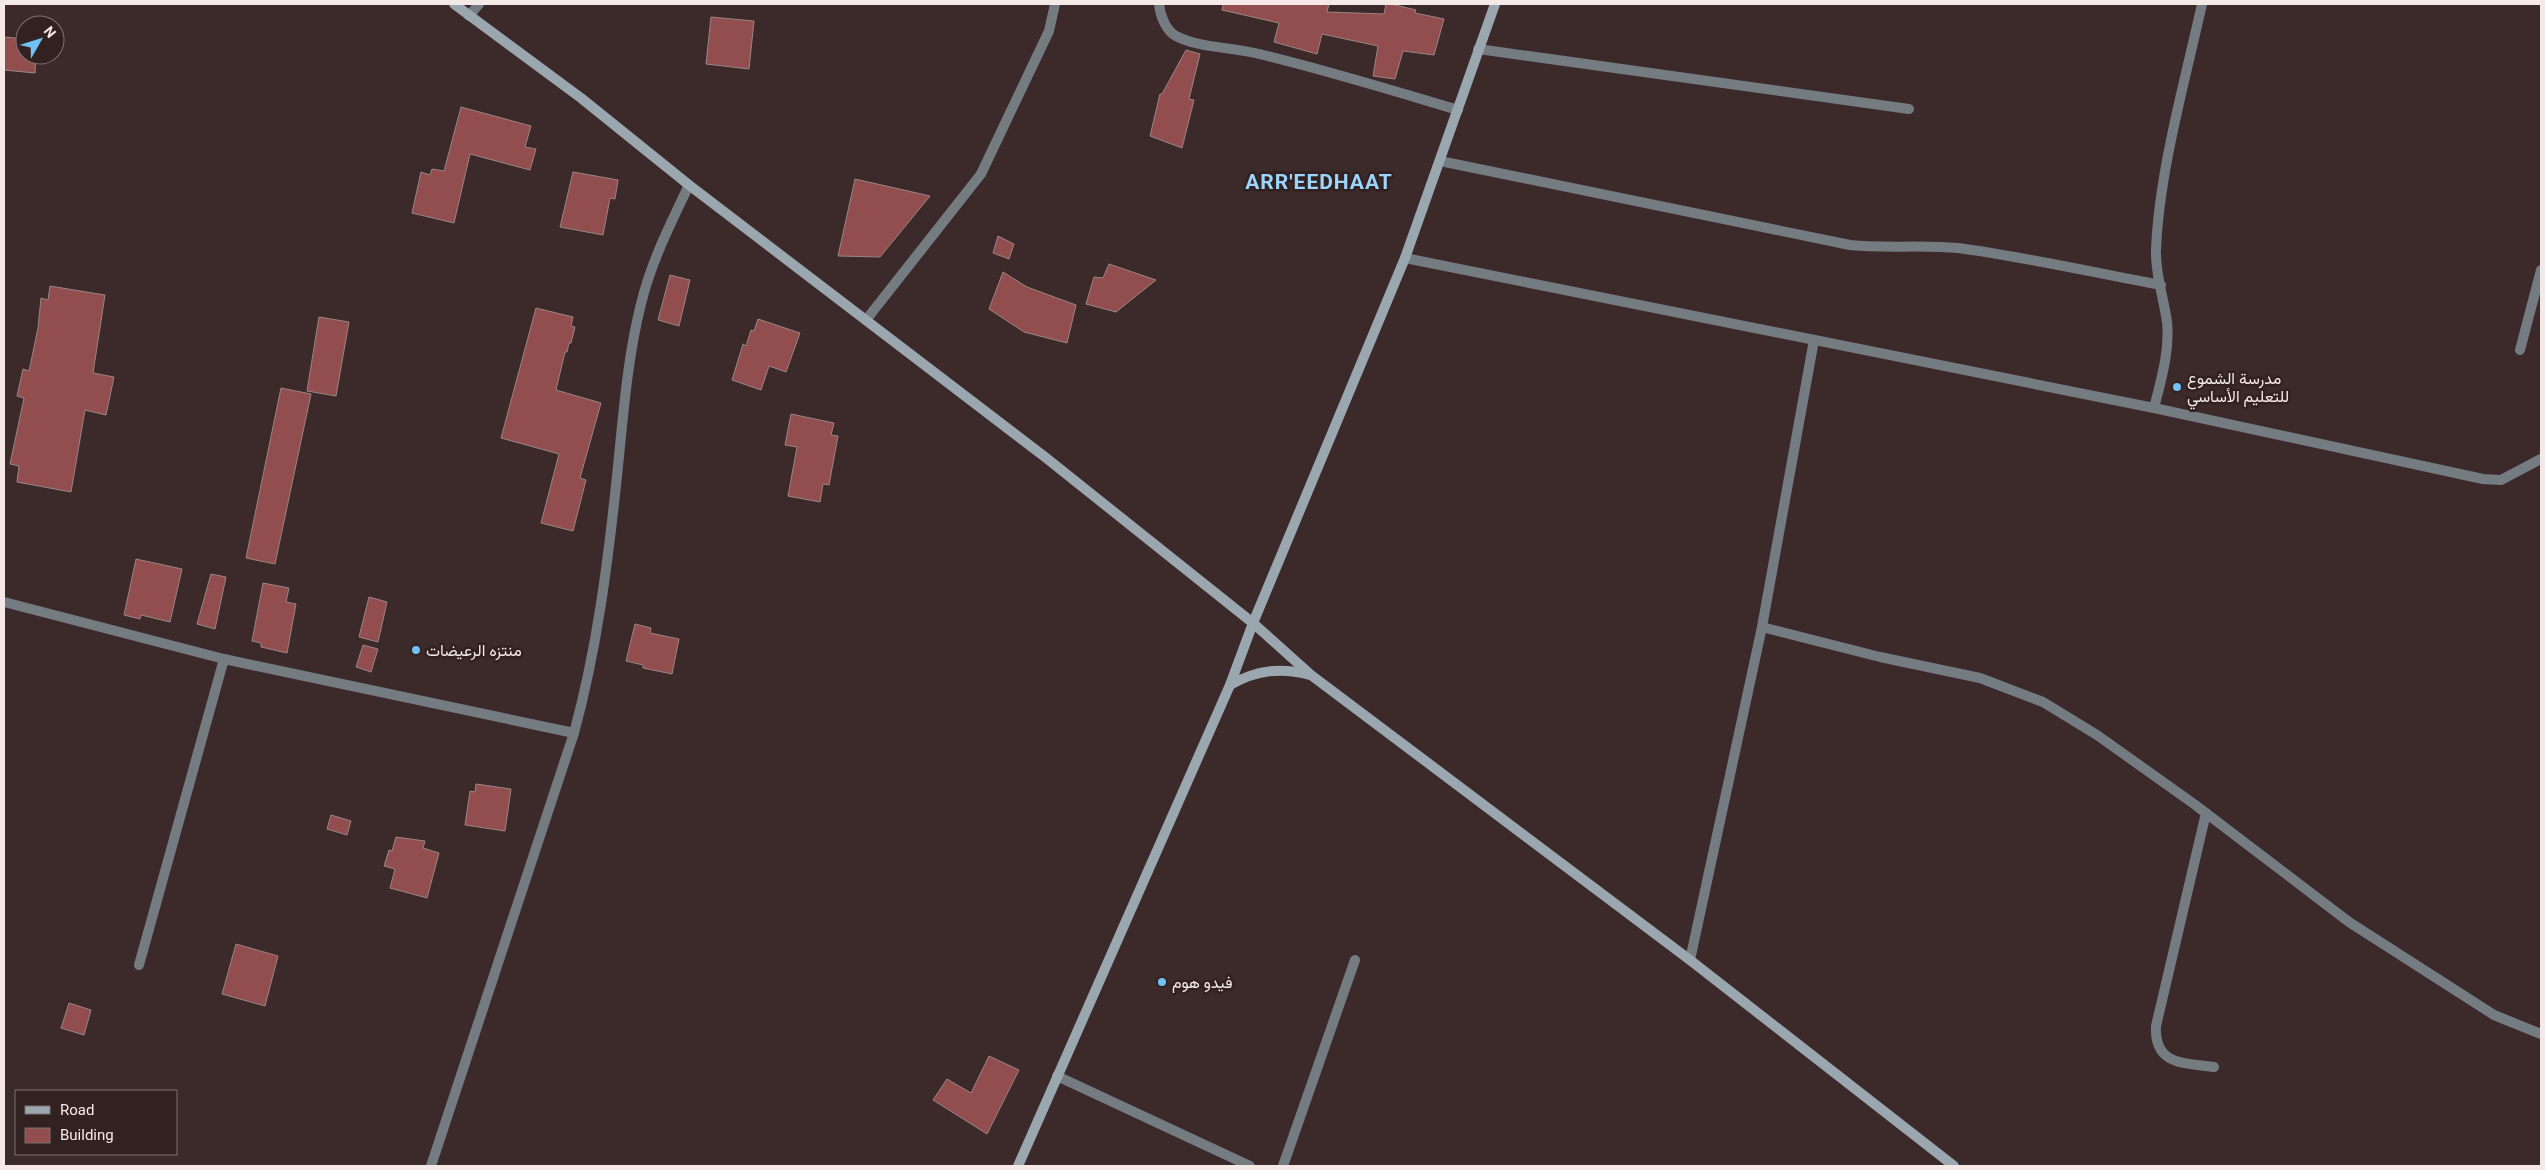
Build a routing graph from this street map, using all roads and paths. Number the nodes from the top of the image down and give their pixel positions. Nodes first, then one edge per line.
1 (454, 4) edge
2 (479, 4) edge
3 (1055, 4) edge
4 (1159, 4) edge
5 (1495, 4) edge
6 (2202, 4) edge
7 (469, 16) junction
8 (1478, 49) junction
9 (1909, 109) dead end
10 (1458, 110) junction
11 (1440, 161) junction
12 (689, 185) junction
13 (1405, 258) junction
14 (2541, 270) edge
15 (2161, 286) junction
16 (866, 320) junction
17 (1814, 340) junction
18 (2520, 350) dead end
19 (2154, 408) junction
20 (2541, 459) edge
21 (4, 602) edge
22 (1253, 623) junction
23 (1762, 627) junction
24 (224, 659) junction
25 (1311, 675) junction
26 (1230, 685) junction
27 (574, 733) junction
28 (2206, 813) junction
29 (1355, 960) dead end
30 (1690, 960) junction
31 (139, 965) dead end
32 (2541, 1034) edge
33 (2214, 1067) dead end
34 (1057, 1076) junction
35 (431, 1166) edge
36 (1018, 1166) edge
37 (1250, 1166) edge
38 (1283, 1166) edge
39 (1954, 1166) edge

1 - 7 street
2 - 7 street
3 - 16 street
4 - 10 street
5 - 8 street
6 - 15 street
7 - 12 street
8 - 9 street
8 - 10 street
10 - 11 street
11 - 13 street
11 - 15 street
12 - 16 street
12 - 27 street
13 - 17 street
13 - 22 street
14 - 18 street
15 - 19 street
16 - 22 street
17 - 19 street
17 - 23 street
19 - 20 street
21 - 24 street
22 - 25 street
22 - 26 street
23 - 28 street
23 - 30 street
24 - 27 street
24 - 31 street
25 - 26 street
25 - 30 street
26 - 34 street
27 - 35 street
28 - 32 street
28 - 33 street
29 - 38 street
30 - 39 street
34 - 36 street
34 - 37 street

